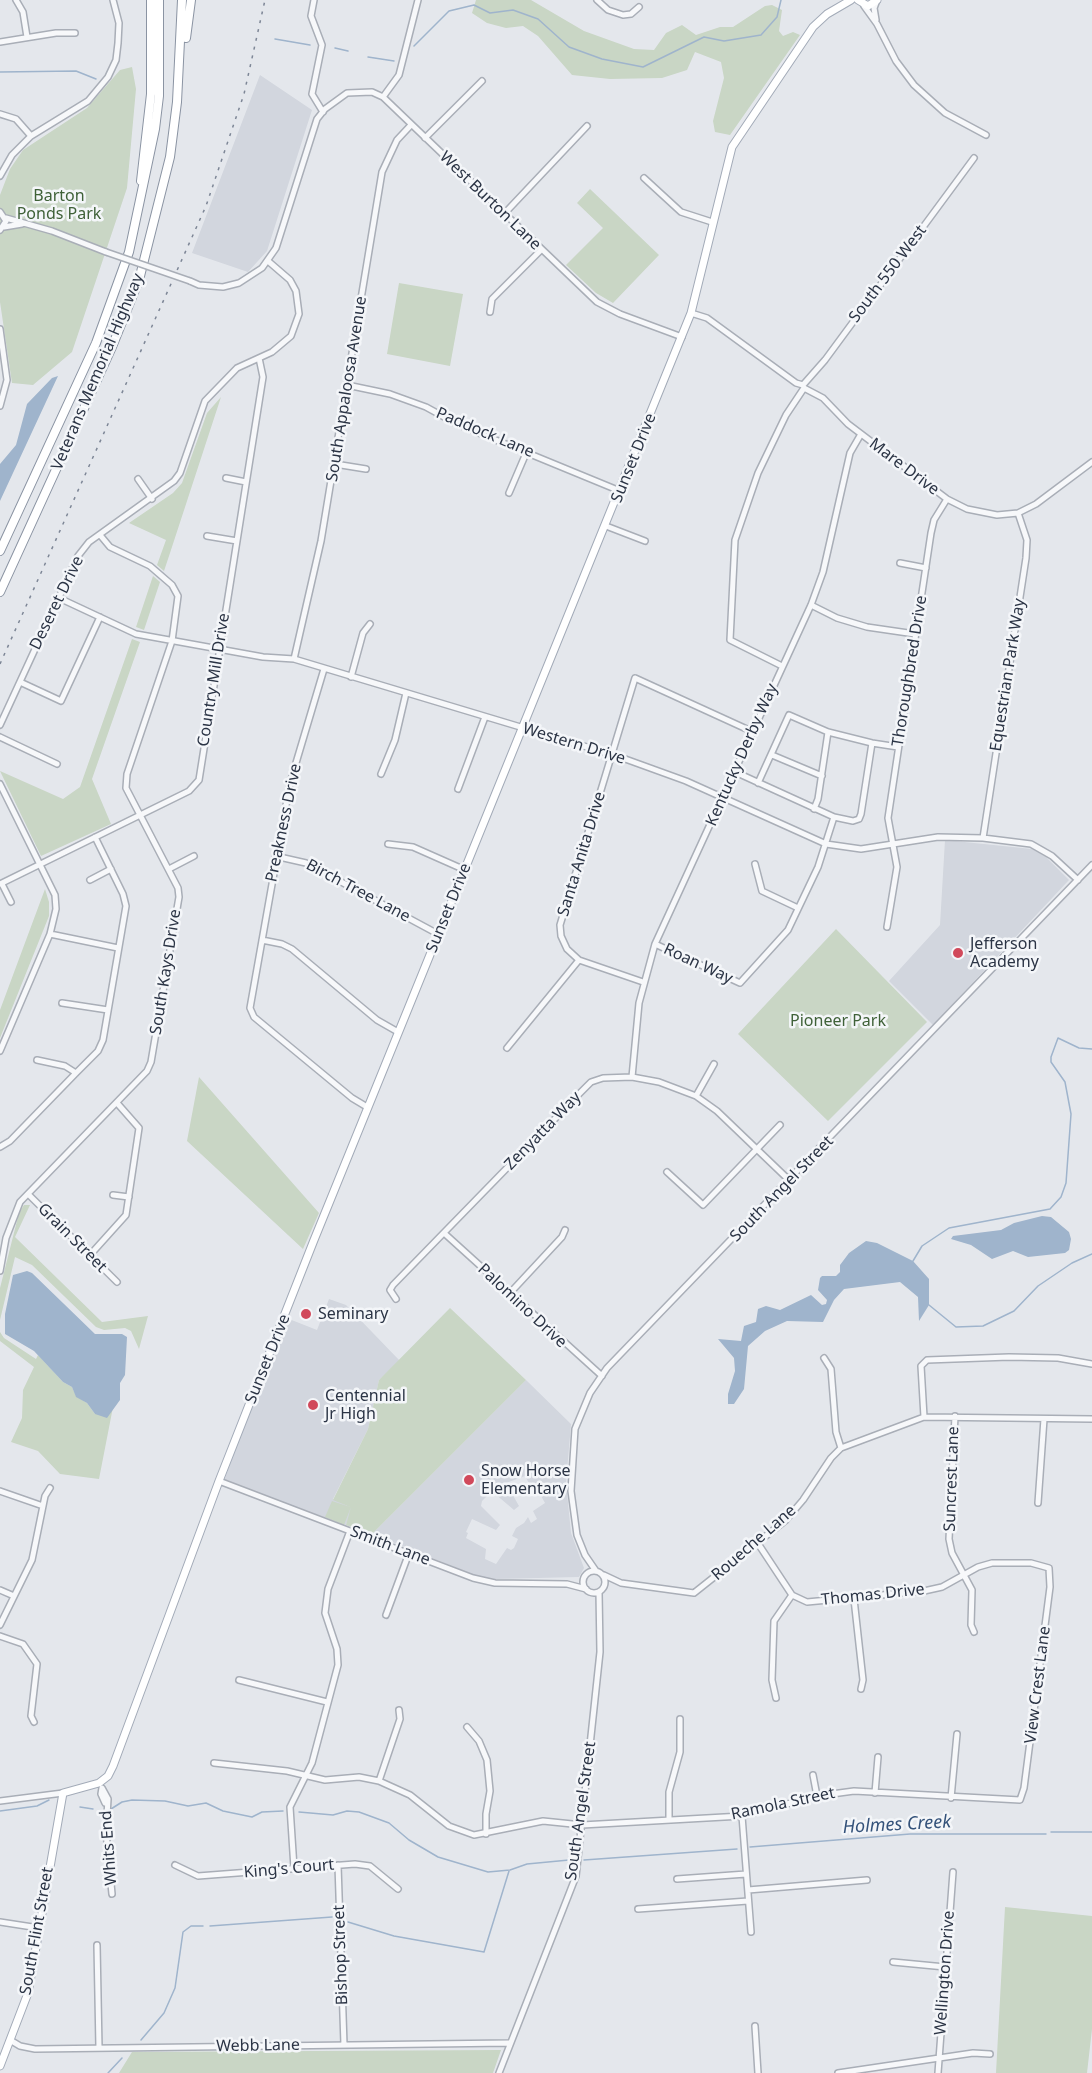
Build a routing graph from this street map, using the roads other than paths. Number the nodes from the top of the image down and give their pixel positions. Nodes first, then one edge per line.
1 (16, 0) edge
2 (113, 0) edge
3 (151, 0) edge
4 (159, 0) edge
5 (182, 0) edge
6 (191, 0) edge
7 (314, 0) edge
8 (418, 0) edge
9 (851, 0) edge
10 (877, 0) edge
11 (601, 1) edge
12 (861, 3) edge
13 (840, 6) junction
14 (639, 7) dead end
15 (877, 24) junction
16 (75, 33) dead end
17 (27, 37) junction
18 (0, 42) edge
19 (482, 81) dead end
20 (383, 97) junction
21 (177, 102) junction
22 (323, 112) junction
23 (0, 114) edge
24 (411, 125) junction
25 (587, 126) dead end
26 (986, 135) dead end
27 (31, 136) junction
28 (425, 138) junction
29 (974, 158) dead end
30 (0, 176) edge
31 (644, 178) dead end
32 (0, 206) edge
33 (504, 214) junction
34 (3, 215) edge
35 (712, 222) junction
36 (24, 224) junction
37 (1, 229) edge
38 (131, 242) junction
39 (541, 250) junction
40 (268, 261) junction
41 (490, 312) dead end
42 (691, 313) junction
43 (0, 329) edge
44 (682, 337) junction
45 (259, 358) junction
46 (347, 385) junction
47 (803, 386) junction
48 (2, 394) edge
49 (0, 406) edge
50 (861, 434) junction
51 (527, 451) junction
52 (1092, 462) edge
53 (335, 464) junction
54 (366, 469) dead end
55 (226, 478) dead end
56 (138, 479) dead end
57 (246, 482) junction
58 (620, 491) junction
59 (509, 493) dead end
60 (152, 499) junction
61 (947, 499) junction
62 (1018, 513) junction
63 (606, 526) junction
64 (100, 535) junction
65 (207, 536) dead end
66 (237, 541) junction
67 (645, 541) dead end
68 (0, 551) edge
69 (900, 563) dead end
70 (926, 568) junction
71 (0, 592) edge
72 (59, 598) junction
73 (811, 605) junction
74 (100, 617) junction
75 (370, 624) dead end
76 (915, 634) junction
77 (172, 641) junction
78 (218, 648) junction
79 (294, 659) junction
80 (782, 666) junction
81 (324, 669) junction
82 (351, 677) junction
83 (20, 682) junction
84 (406, 693) junction
85 (485, 717) junction
86 (0, 724) edge
87 (523, 728) junction
88 (751, 731) junction
89 (828, 732) junction
90 (0, 737) edge
91 (872, 743) junction
92 (898, 747) junction
93 (772, 754) junction
94 (613, 755) junction
95 (57, 764) dead end
96 (733, 771) junction
97 (381, 774) dead end
98 (822, 776) junction
99 (758, 783) junction
100 (0, 784) edge
101 (458, 789) dead end
102 (723, 798) junction
103 (814, 808) junction
104 (140, 816) junction
105 (834, 817) junction
106 (96, 837) junction
107 (983, 838) junction
108 (388, 844) dead end
109 (826, 844) junction
110 (892, 846) junction
111 (194, 856) dead end
112 (275, 856) junction
113 (755, 864) dead end
114 (38, 866) junction
115 (1092, 866) edge
116 (111, 869) junction
117 (169, 869) junction
118 (465, 870) junction
119 (90, 880) dead end
120 (1078, 880) junction
121 (1, 884) edge
122 (11, 902) dead end
123 (798, 908) junction
124 (887, 927) dead end
125 (50, 934) junction
126 (438, 934) junction
127 (262, 940) junction
128 (655, 944) junction
129 (118, 948) junction
130 (579, 960) junction
131 (643, 982) junction
132 (62, 1003) dead end
133 (108, 1010) junction
134 (398, 1032) junction
135 (507, 1048) dead end
136 (0, 1051) edge
137 (37, 1060) dead end
138 (714, 1064) dead end
139 (76, 1073) junction
140 (632, 1077) junction
141 (696, 1096) junction
142 (117, 1102) junction
143 (367, 1107) junction
144 (780, 1125) dead end
145 (0, 1147) edge
146 (757, 1149) junction
147 (667, 1172) dead end
148 (790, 1181) junction
149 (28, 1194) junction
150 (113, 1195) dead end
151 (129, 1197) junction
152 (565, 1230) dead end
153 (444, 1233) junction
154 (90, 1255) junction
155 (0, 1271) edge
156 (117, 1282) dead end
157 (510, 1293) junction
158 (396, 1299) dead end
159 (824, 1358) dead end
160 (1092, 1364) edge
161 (602, 1376) junction
162 (955, 1416) junction
163 (924, 1417) junction
164 (1044, 1419) junction
165 (1092, 1419) edge
166 (842, 1448) junction
167 (219, 1481) junction
168 (50, 1488) dead end
169 (0, 1491) edge
170 (1038, 1503) dead end
171 (44, 1506) junction
172 (350, 1531) junction
173 (757, 1542) junction
174 (409, 1553) junction
175 (585, 1555) junction
176 (1049, 1568) joint
177 (596, 1570) junction
178 (586, 1575) junction
179 (604, 1575) junction
180 (964, 1575) junction
181 (621, 1583) junction
182 (567, 1584) junction
183 (0, 1590) edge
184 (602, 1590) junction
185 (587, 1591) junction
186 (792, 1595) junction
187 (14, 1596) junction
188 (854, 1599) junction
189 (598, 1609) junction
190 (386, 1615) dead end
191 (0, 1625) edge
192 (974, 1632) dead end
193 (0, 1636) edge
194 (239, 1680) dead end
195 (861, 1689) dead end
196 (776, 1698) dead end
197 (327, 1702) junction
198 (399, 1710) dead end
199 (680, 1719) dead end
200 (34, 1722) dead end
201 (467, 1727) dead end
202 (957, 1734) dead end
203 (878, 1757) dead end
204 (214, 1763) dead end
205 (306, 1775) junction
206 (813, 1775) dead end
207 (379, 1781) junction
208 (100, 1786) junction
209 (875, 1792) junction
210 (63, 1793) junction
211 (817, 1796) junction
212 (951, 1798) junction
213 (1020, 1800) joint
214 (0, 1801) edge
215 (742, 1816) junction
216 (669, 1820) junction
217 (582, 1825) junction
218 (486, 1834) junction
219 (175, 1865) dead end
220 (338, 1865) junction
221 (294, 1868) junction
222 (953, 1872) dead end
223 (746, 1874) junction
224 (677, 1879) dead end
225 (867, 1880) dead end
226 (398, 1888) dead end
227 (748, 1890) junction
228 (112, 1894) dead end
229 (748, 1901) junction
230 (638, 1909) dead end
231 (0, 1922) edge
232 (39, 1928) junction
233 (751, 1932) dead end
234 (97, 1945) dead end
235 (892, 1962) dead end
236 (945, 1967) junction
237 (755, 2026) dead end
238 (10, 2040) junction
239 (509, 2043) junction
240 (344, 2045) junction
241 (99, 2048) junction
242 (990, 2054) dead end
243 (939, 2058) junction
244 (0, 2066) edge
245 (499, 2073) edge
246 (758, 2073) edge
247 (838, 2073) edge
248 (938, 2073) edge

1 - 17 street
2 - 27 street
3 - 38 highway
4 - 38 highway, Veterans Memorial Highway
5 - 21 highway, Veterans Memorial Highway
6 - 21 highway
7 - 22 street
8 - 20 street
9 - 13 main road, Sunset Drive
10 - 12 main road
10 - 15 street
11 - 14 street
12 - 13 main road
12 - 15 street
13 - 35 main road, Sunset Drive
15 - 26 street
16 - 17 street
17 - 18 street
19 - 28 street
20 - 22 street
20 - 24 street, West Burton Lane
21 - 71 highway, Veterans Memorial Highway
22 - 40 street
23 - 27 street
24 - 28 street, West Burton Lane
24 - 46 street, South Appaloosa Avenue
25 - 33 street
27 - 30 street
28 - 33 street, West Burton Lane
29 - 47 street, South 550 West
31 - 35 street
32 - 34 street
33 - 39 street, West Burton Lane
34 - 36 street
34 - 37 street
35 - 42 main road, Sunset Drive
36 - 37 street
36 - 40 street, bridge
38 - 68 highway, Veterans Memorial Highway
39 - 41 street
39 - 44 street, West Burton Lane
40 - 45 street, Deseret Drive
42 - 44 main road, Sunset Drive
42 - 47 street, Mare Drive
43 - 48 street
44 - 58 main road, Sunset Drive
45 - 57 street, Country Mill Drive
45 - 60 street, Deseret Drive
46 - 51 street, Paddock Lane
46 - 53 street, South Appaloosa Avenue
47 - 50 street, Mare Drive
47 - 80 street, South 550 West
48 - 49 street
50 - 61 street, Mare Drive
50 - 73 street, Kentucky Derby Way
51 - 58 street, Paddock Lane
51 - 59 street
52 - 62 street
53 - 54 street
53 - 79 street, South Appaloosa Avenue
55 - 57 street
56 - 60 street
57 - 66 street, Country Mill Drive
58 - 63 main road, Sunset Drive
60 - 64 street, Deseret Drive
61 - 62 street, Mare Drive
61 - 70 street, Thoroughbred Drive
62 - 107 street, Equestrian Park Way
63 - 67 street
63 - 87 main road, Sunset Drive
64 - 72 street, Deseret Drive
64 - 77 street, South Kays Drive
65 - 66 street
66 - 78 street, Country Mill Drive
69 - 70 street
70 - 76 street, Thoroughbred Drive
72 - 74 street, Western Drive
72 - 83 street, Deseret Drive
73 - 76 street
73 - 80 street, Kentucky Derby Way
74 - 77 street, Western Drive
74 - 83 street
75 - 82 street
76 - 92 street, Thoroughbred Drive
77 - 78 street, Western Drive
77 - 104 street, South Kays Drive
78 - 79 street, Western Drive
78 - 104 street, Country Mill Drive
79 - 81 street, Western Drive
80 - 88 street, Kentucky Derby Way
81 - 82 street, Western Drive
81 - 112 street, Preakness Drive
82 - 84 street, Western Drive
83 - 86 street, Deseret Drive
84 - 85 street, Western Drive
84 - 97 street
85 - 87 street, Western Drive
85 - 101 street
87 - 94 street, Western Drive
87 - 118 main road, Sunset Drive
88 - 94 street, Santa Anita Drive
88 - 96 street, Kentucky Derby Way
89 - 91 street
89 - 93 street
89 - 98 street
90 - 95 street
91 - 92 street
91 - 105 street
92 - 110 street, Thoroughbred Drive
93 - 98 street
93 - 99 street
94 - 102 street, Western Drive
94 - 130 street, Santa Anita Drive
96 - 99 street
96 - 102 street, Kentucky Derby Way
98 - 103 street
99 - 103 street
100 - 114 street
102 - 109 street, Western Drive
102 - 128 street, Kentucky Derby Way
103 - 105 street
104 - 106 street, Country Mill Drive
104 - 117 street, South Kays Drive
105 - 109 street
106 - 114 street, Country Mill Drive
106 - 116 street
107 - 110 street, Western Drive
107 - 120 street, Western Drive
108 - 118 street
109 - 110 street, Western Drive
109 - 123 street
110 - 124 street, Thoroughbred Drive
111 - 117 street
112 - 126 street, Birch Tree Lane
112 - 127 street, Preakness Drive
113 - 123 street
114 - 121 street, Country Mill Drive
114 - 125 street
115 - 120 street, South Angel Street
116 - 119 street
116 - 129 street
117 - 142 street, South Kays Drive
118 - 126 main road, Sunset Drive
120 - 148 street, South Angel Street
121 - 122 street
123 - 128 street, Roan Way
125 - 129 street
125 - 136 street
126 - 134 main road, Sunset Drive
127 - 134 street
127 - 143 street, Preakness Drive
128 - 131 street, Kentucky Derby Way
129 - 133 street
130 - 131 street
130 - 135 street
131 - 140 street, Kentucky Derby Way
132 - 133 street
133 - 139 street
134 - 143 main road, Sunset Drive
137 - 139 street
138 - 141 street
139 - 145 street
140 - 141 street, Zenyatta Way
140 - 153 street, Zenyatta Way
141 - 146 street, Zenyatta Way
142 - 149 street, South Kays Drive
142 - 151 street
143 - 167 main road, Sunset Drive
144 - 146 street
146 - 147 street
146 - 148 street, Zenyatta Way
148 - 161 street, South Angel Street
149 - 154 street, Grain Street
149 - 155 street, South Kays Drive
150 - 151 street
151 - 154 street
152 - 157 street
153 - 157 street, Palomino Drive
153 - 158 street, Zenyatta Way
154 - 156 street, Grain Street
157 - 161 street, Palomino Drive
159 - 166 street
160 - 163 street
161 - 175 street, South Angel Street
162 - 163 street, Roueche Lane
162 - 164 street, Roueche Lane
162 - 180 street, Suncrest Lane
163 - 166 street, Roueche Lane
164 - 165 street, Roueche Lane
164 - 170 street
166 - 173 street, Roueche Lane
167 - 172 street, Smith Lane
167 - 208 main road, Sunset Drive
168 - 171 street
169 - 171 street
171 - 187 street
172 - 174 street, Smith Lane
172 - 197 street
173 - 181 street, Roueche Lane
173 - 186 street
174 - 182 street, Smith Lane
174 - 190 street
175 - 177 street, South Angel Street
175 - 178 street, South Angel Street
176 - 180 street, Thomas Drive
176 - 213 street, View Crest Lane
177 - 178 street, Smith Lane
177 - 179 street
178 - 182 street, Smith Lane
178 - 185 street, South Angel Street
179 - 181 street
179 - 184 street, South Angel Street
180 - 188 street, Thomas Drive
180 - 192 street, Suncrest Lane
181 - 184 street
182 - 185 street, Smith Lane
183 - 187 street
184 - 185 street, Smith Lane
184 - 189 street, South Angel Street
185 - 189 street, South Angel Street
186 - 188 street, Thomas Drive
186 - 196 street
187 - 191 street
188 - 195 street
189 - 217 street, South Angel Street
193 - 200 street
194 - 197 street
197 - 205 street
198 - 207 street
199 - 216 street
201 - 218 street
202 - 212 street
203 - 209 street
204 - 205 street
205 - 207 street
205 - 221 street
206 - 211 street
207 - 218 street
208 - 210 main road
208 - 228 street, Whits End
209 - 211 street, Ramola Street
209 - 212 street, Ramola Street
210 - 214 street
210 - 232 main road, South Flint Street
211 - 215 street, Ramola Street
212 - 213 street, Ramola Street
215 - 216 street, Ramola Street
215 - 223 street
216 - 217 street, Ramola Street
217 - 218 street, Ramola Street
217 - 239 street, South Angel Street
219 - 221 street, King's Court
220 - 221 street, King's Court
220 - 226 street, King's Court
220 - 240 street, Bishop Street
222 - 236 street, Wellington Drive
223 - 224 street
223 - 227 street
225 - 227 street
227 - 229 street
229 - 230 street
229 - 233 street
231 - 232 street
232 - 238 main road, South Flint Street
234 - 241 street
235 - 236 street
236 - 243 street, Wellington Drive
237 - 246 street
238 - 241 street, Webb Lane
238 - 244 main road, South Flint Street
239 - 240 street, Webb Lane
239 - 245 street, South Angel Street
240 - 241 street, Webb Lane
242 - 243 street
243 - 247 street
243 - 248 street, Wellington Drive

